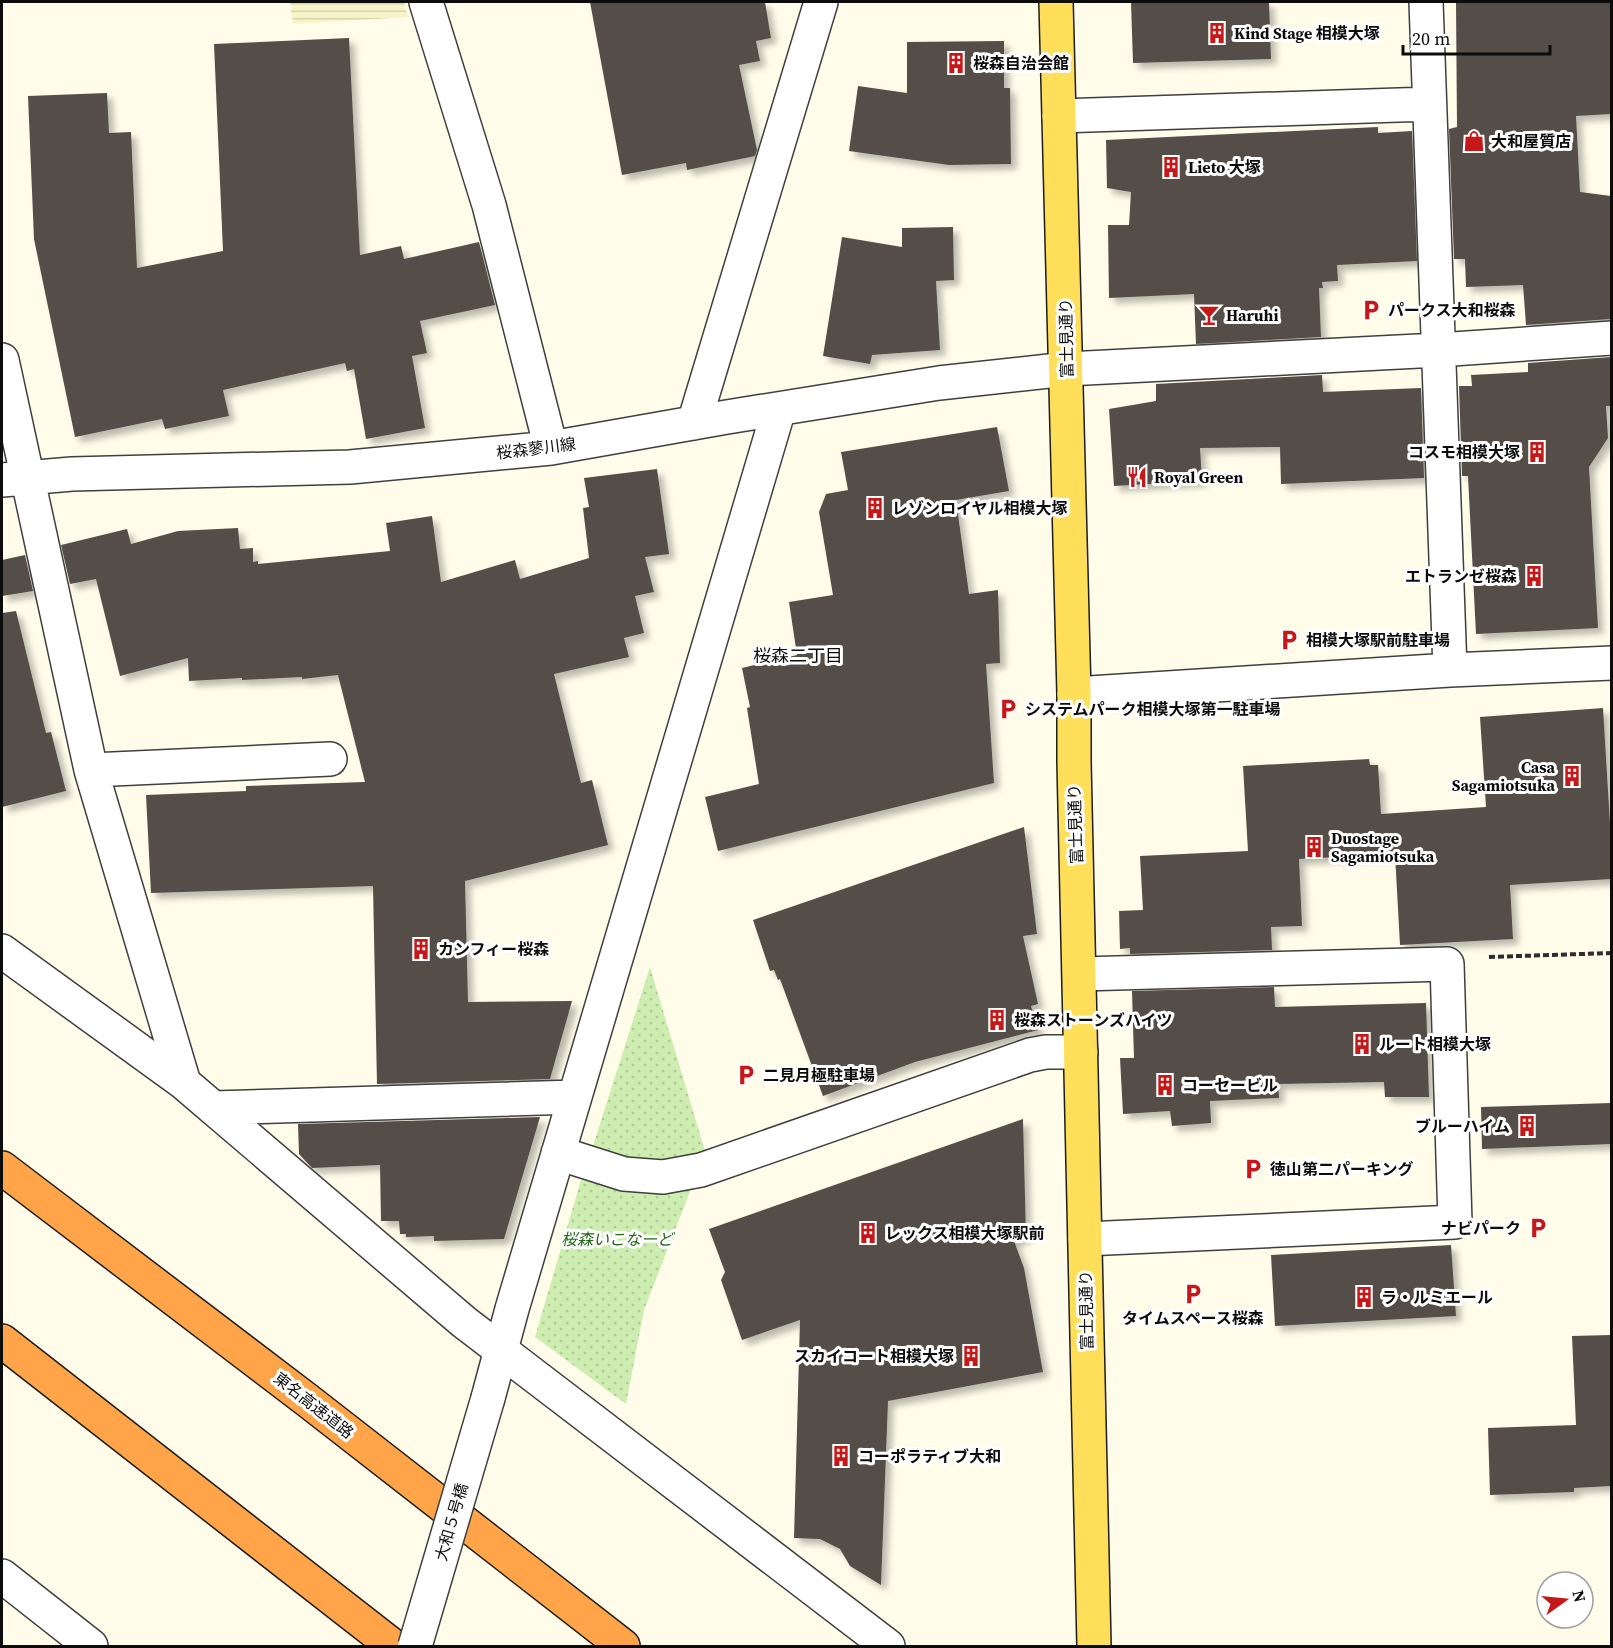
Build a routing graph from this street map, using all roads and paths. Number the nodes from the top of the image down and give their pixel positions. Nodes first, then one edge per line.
1 (426, 2) edge
2 (821, 2) edge
3 (1056, 2) edge
4 (1426, 2) edge
5 (1429, 104) junction
6 (1059, 116) junction
7 (1611, 338) edge
8 (1438, 350) junction
9 (2, 360) edge
10 (1067, 369) junction
11 (779, 409) junction
12 (694, 423) junction
13 (551, 448) junction
14 (15, 478) edge
15 (1611, 663) edge
16 (1450, 670) junction
17 (1074, 694) junction
18 (330, 759) dead end
19 (92, 770) junction
20 (2, 951) edge
21 (1611, 953) edge
22 (1447, 964) junction
23 (1080, 974) junction
24 (1081, 1052) junction
25 (184, 1083) junction
26 (575, 1097) junction
27 (213, 1108) junction
28 (558, 1153) junction
29 (2, 1168) edge
30 (1084, 1239) junction
31 (2, 1341) edge
32 (501, 1351) junction
33 (2, 1576) edge
34 (91, 1647) edge
35 (393, 1647) edge
36 (414, 1647) edge
37 (623, 1647) edge
38 (888, 1647) edge
39 (1095, 1647) edge

1 - 13 street
2 - 12 street
3 - 6 main road, 富士見通り
4 - 5 street
5 - 6 street
5 - 8 street
6 - 10 main road, 富士見通り
7 - 8 street, 桜森蓼川線
8 - 10 street, 桜森蓼川線
8 - 16 street
9 - 14 street
10 - 11 street, 桜森蓼川線
10 - 17 main road, 富士見通り
11 - 12 street, 桜森蓼川線
11 - 26 street, 大和５号橋
12 - 13 street, 桜森蓼川線
13 - 14 street, 桜森蓼川線
14 - 19 street
15 - 16 street
16 - 17 street
17 - 23 main road, 富士見通り
18 - 19 street
19 - 25 street
20 - 25 street
21 - 22 path
22 - 23 street
22 - 30 street
23 - 24 main road, 富士見通り
24 - 28 street
24 - 30 main road, 富士見通り
25 - 27 street
26 - 27 street
26 - 28 street, 大和５号橋
27 - 32 street
28 - 32 street, 大和５号橋
29 - 37 highway, 東名高速道路
30 - 39 main road, 富士見通り
31 - 35 highway
32 - 36 street, 大和５号橋, bridge
32 - 38 street
33 - 34 street

